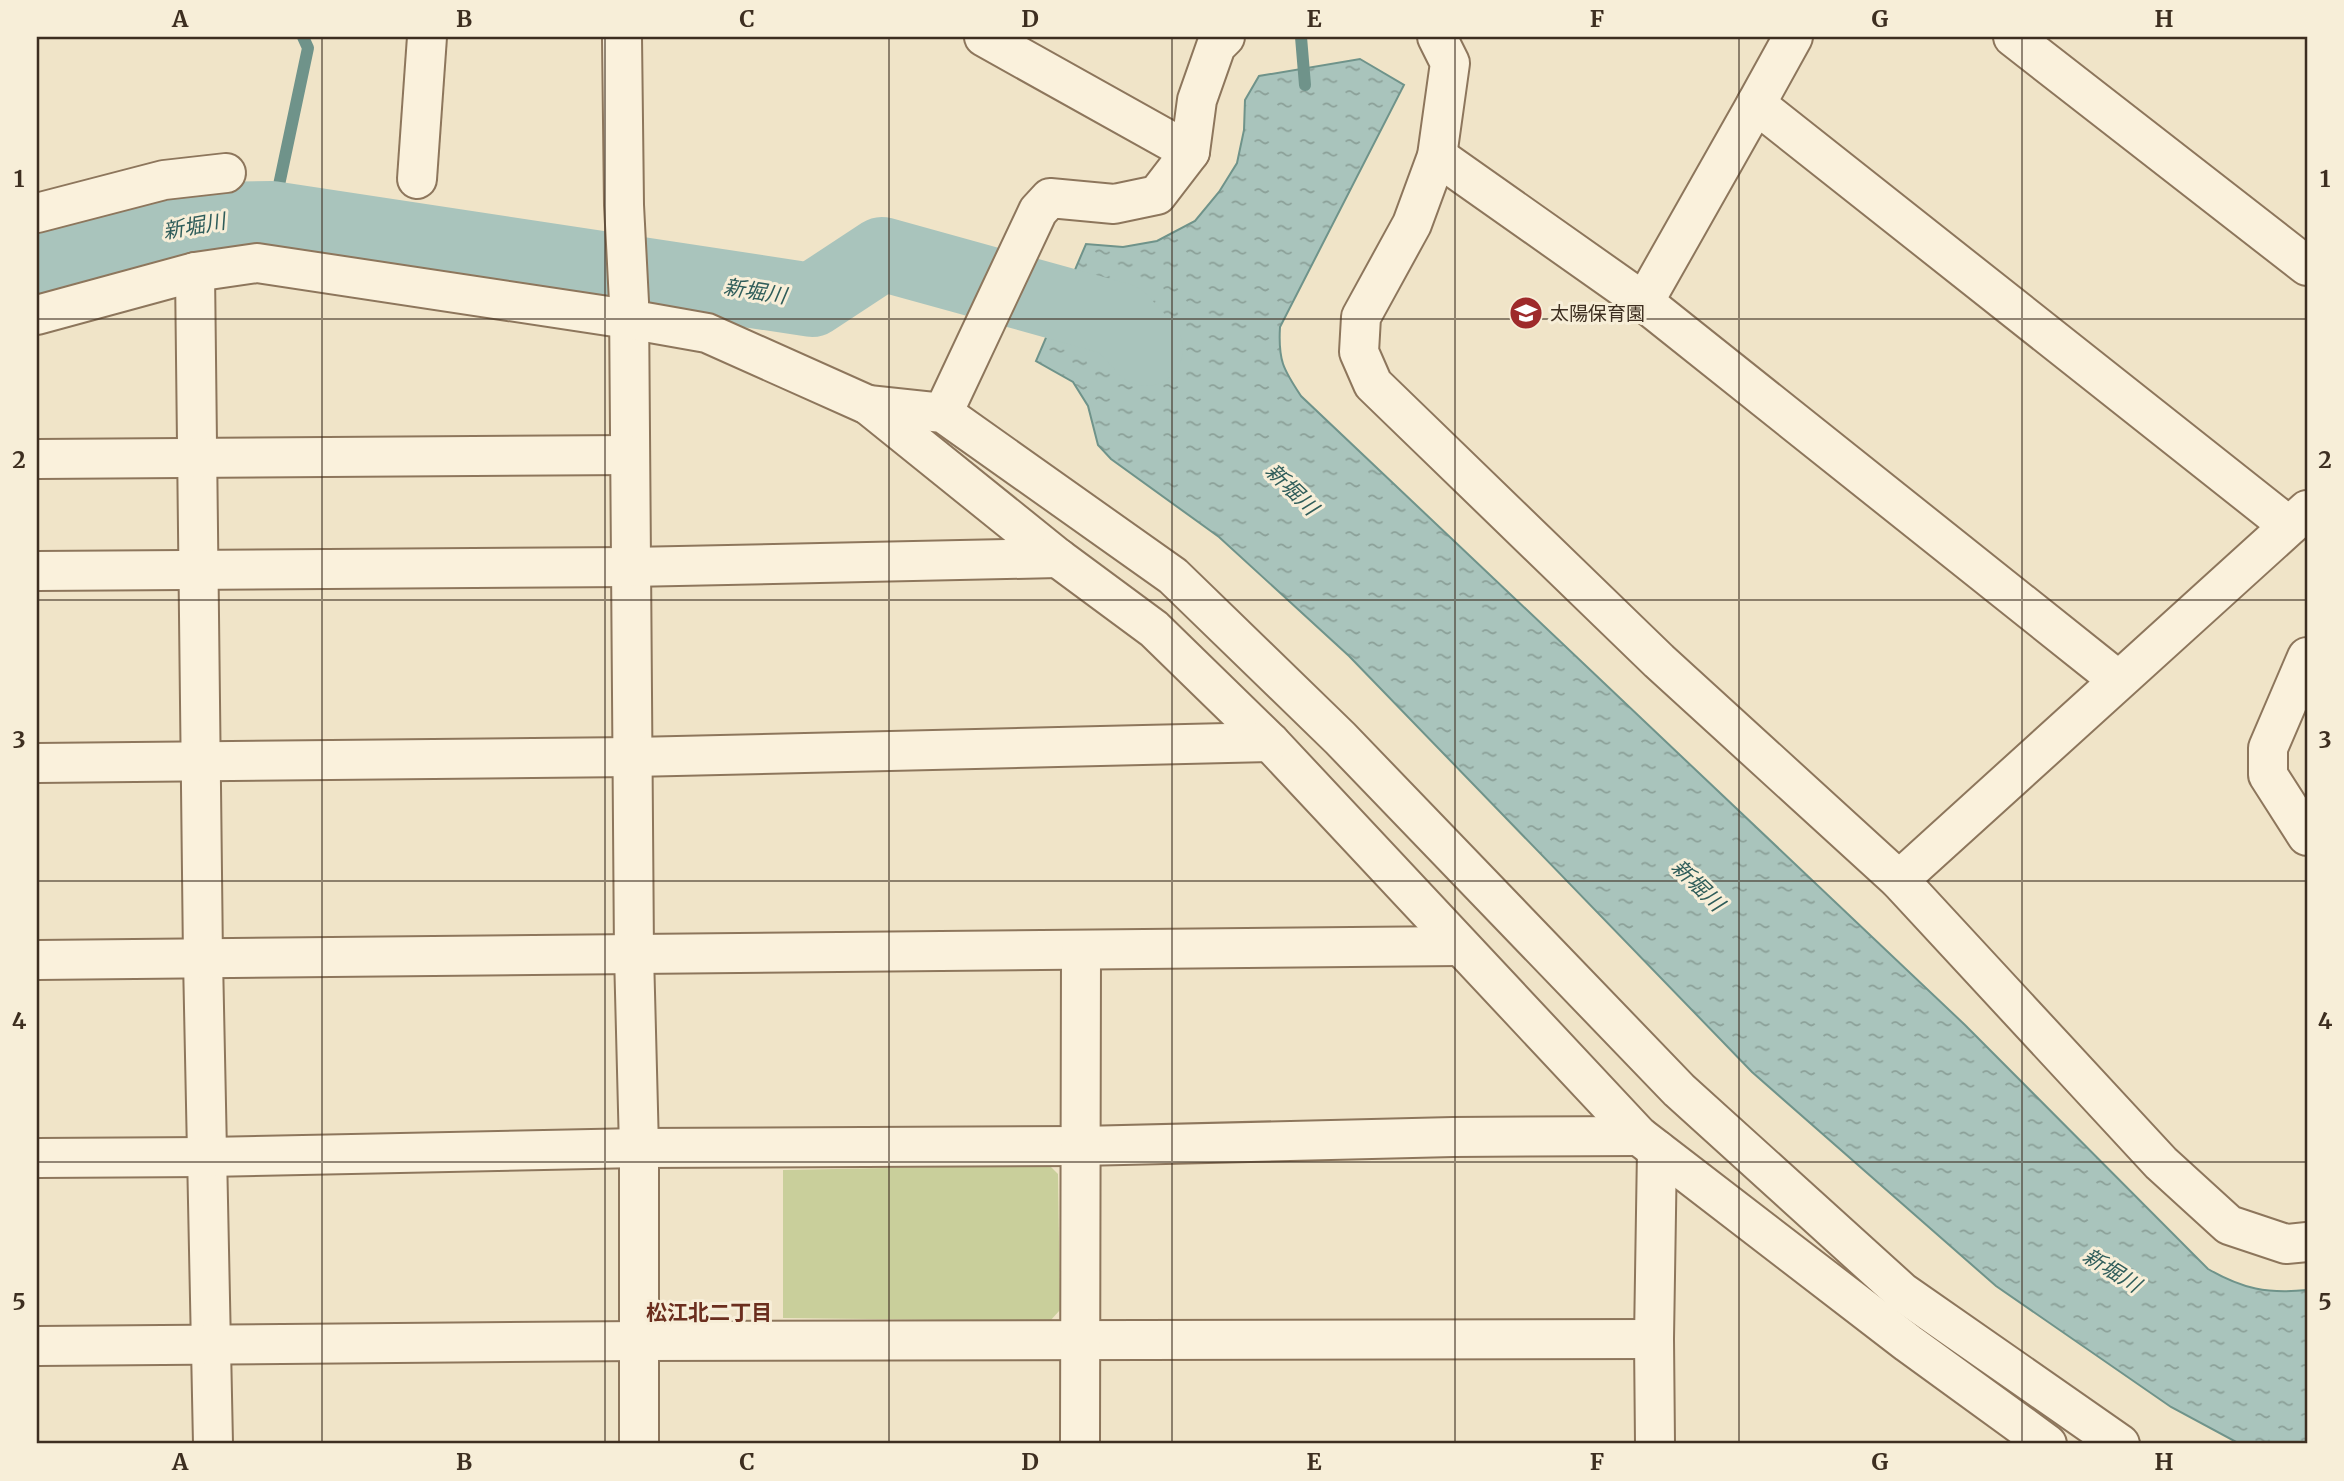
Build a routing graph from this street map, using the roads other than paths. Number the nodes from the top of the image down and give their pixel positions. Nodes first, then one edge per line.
1 (427, 37) edge
2 (984, 37) edge
3 (1437, 37) edge
4 (1793, 37) edge
5 (2013, 37) edge
6 (617, 40) edge
7 (1217, 40) edge
8 (1756, 104) junction
9 (1191, 152) junction
10 (1437, 156) junction
11 (226, 173) dead end
12 (417, 178) dead end
13 (37, 213) edge
14 (2307, 266) edge
15 (195, 272) junction
16 (1644, 302) junction
17 (628, 311) junction
18 (37, 315) edge
19 (949, 402) junction
20 (869, 405) junction
21 (630, 455) junction
22 (198, 457) junction
23 (37, 459) edge
24 (2298, 518) edge
25 (1058, 558) junction
26 (631, 567) junction
27 (37, 570) edge
28 (200, 570) junction
29 (2307, 657) edge
30 (2118, 680) junction
31 (1270, 742) junction
32 (633, 757) junction
33 (37, 763) edge
34 (202, 763) junction
35 (2307, 836) edge
36 (1899, 880) junction
37 (1460, 946) junction
38 (1081, 951) junction
39 (634, 954) junction
40 (203, 959) junction
41 (37, 960) edge
42 (1648, 1143) junction
43 (1081, 1146) junction
44 (639, 1148) junction
45 (208, 1157) junction
46 (37, 1158) edge
47 (2307, 1242) edge
48 (1654, 1339) junction
49 (1080, 1340) junction
50 (640, 1341) junction
51 (211, 1345) junction
52 (37, 1346) edge
53 (214, 1444) edge
54 (639, 1444) edge
55 (1080, 1444) edge
56 (1655, 1444) edge
57 (2047, 1444) edge
58 (2120, 1444) edge

1 - 12 street
2 - 9 street
3 - 10 street
4 - 8 street
5 - 14 street
6 - 17 street
7 - 9 street
8 - 16 street
8 - 24 street
9 - 19 street
10 - 16 street
10 - 36 street
11 - 13 street
15 - 17 street
15 - 18 street
15 - 22 street
16 - 30 street
17 - 20 street
17 - 21 street
19 - 20 street
19 - 58 street
20 - 25 street
21 - 22 street
21 - 26 street
22 - 23 street
22 - 28 street
24 - 30 street
25 - 26 street
25 - 31 street
26 - 28 street
26 - 32 street
27 - 28 street
28 - 34 street
29 - 35 street
30 - 36 street
31 - 32 street
31 - 37 street
32 - 34 street
32 - 39 street
33 - 34 street
34 - 40 street
36 - 47 street
37 - 38 street
37 - 42 street
38 - 39 street
38 - 43 street
39 - 40 street
39 - 44 street
40 - 41 street
40 - 45 street
42 - 43 street
42 - 48 street
42 - 57 street
43 - 44 street
43 - 49 street
44 - 45 street
44 - 50 street
45 - 46 street
45 - 51 street
48 - 49 street
48 - 56 street
49 - 50 street
49 - 55 street
50 - 51 street
50 - 54 street
51 - 52 street
51 - 53 street

